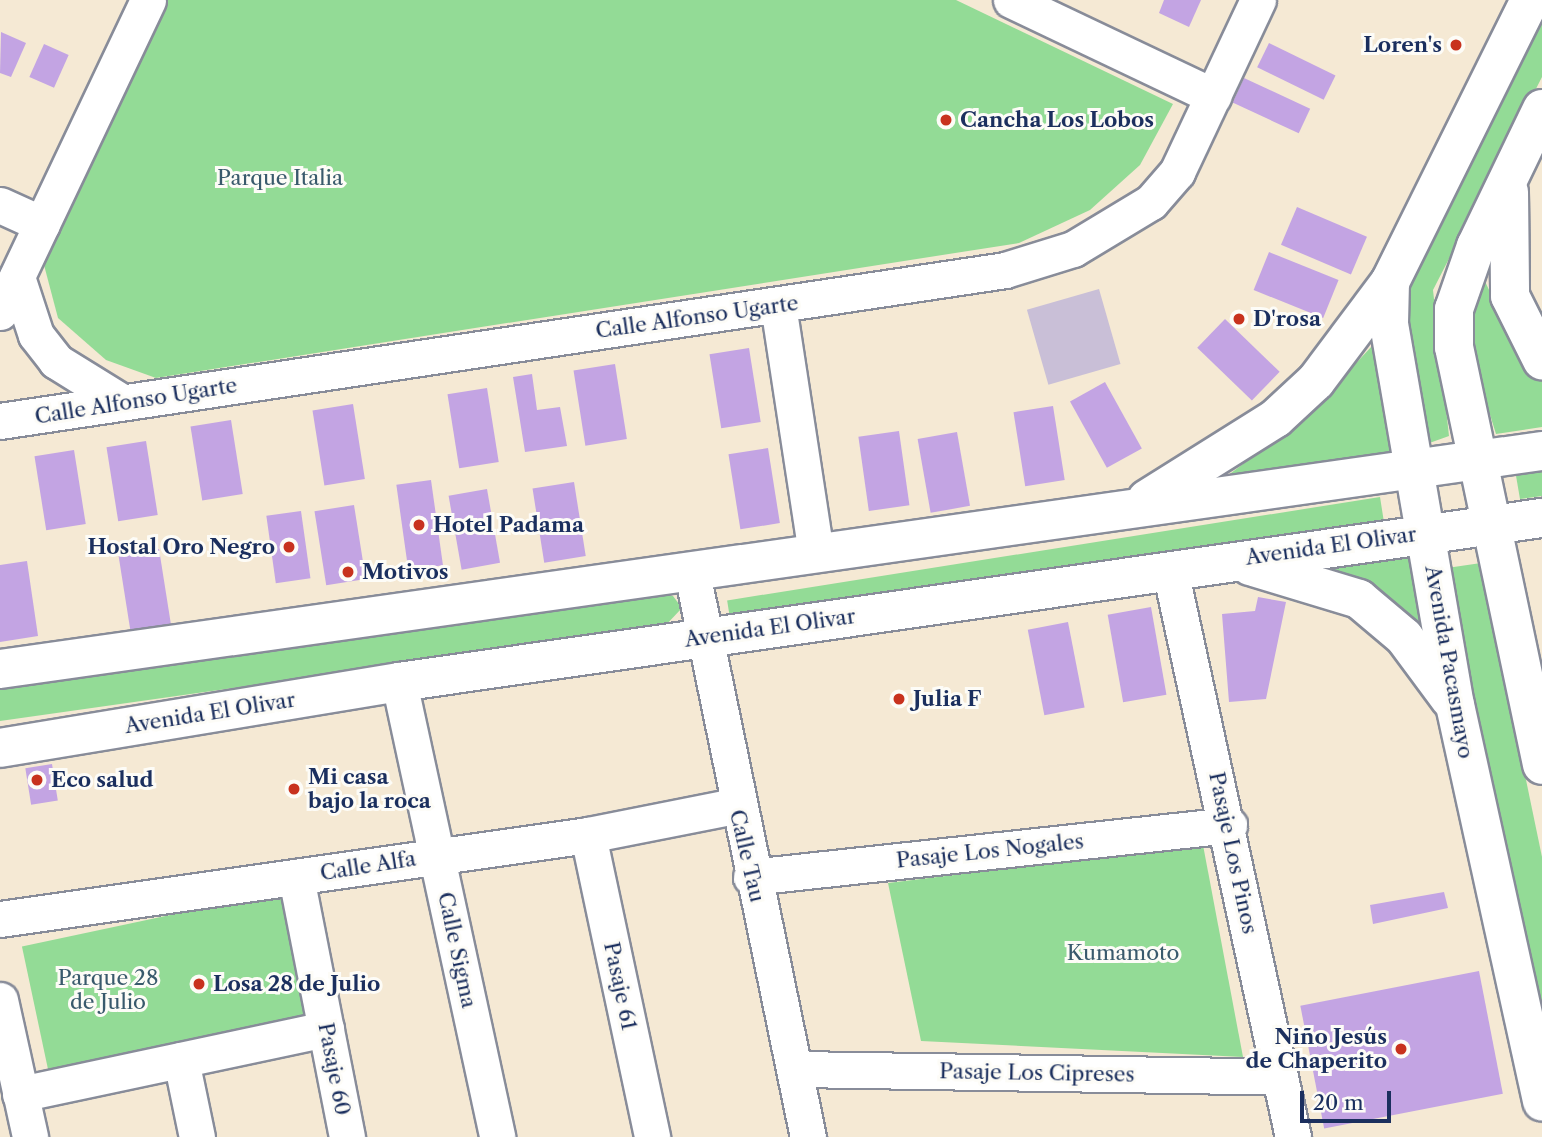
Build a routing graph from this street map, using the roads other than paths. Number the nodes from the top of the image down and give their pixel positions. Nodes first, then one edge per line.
1 (148, 0) edge
2 (1011, 0) edge
3 (1258, 0) edge
4 (1530, 0) edge
5 (1213, 96) junction
6 (1542, 110) edge
7 (1511, 168) junction
8 (0, 205) edge
9 (42, 224) junction
10 (17, 277) junction
11 (1390, 282) junction
12 (778, 305) junction
13 (0, 312) edge
14 (1542, 360) edge
15 (122, 402) junction
16 (0, 421) edge
17 (1542, 451) edge
18 (1478, 459) junction
19 (1412, 471) junction
20 (1133, 507) junction
21 (1542, 518) edge
22 (1490, 525) junction
23 (1426, 533) junction
24 (816, 553) junction
25 (1217, 562) junction
26 (1170, 570) junction
27 (692, 573) junction
28 (702, 638) junction
29 (0, 669) edge
30 (399, 682) junction
31 (1455, 705) junction
32 (0, 748) edge
33 (1542, 765) edge
34 (735, 806) junction
35 (1228, 825) junction
36 (588, 835) junction
37 (437, 856) junction
38 (296, 877) junction
39 (751, 877) junction
40 (0, 919) edge
41 (0, 1000) edge
42 (326, 1029) junction
43 (181, 1060) junction
44 (795, 1069) junction
45 (1279, 1077) junction
46 (20, 1094) junction
47 (1542, 1102) edge
48 (30, 1137) edge
49 (197, 1137) edge
50 (347, 1137) edge
51 (497, 1137) edge
52 (652, 1137) edge
53 (808, 1137) edge
54 (1293, 1137) edge

1 - 9 street
2 - 5 street
3 - 5 street, Calle Alfonso Ugarte
4 - 11 main road, Avenida Pacasmayo
5 - 12 street, Calle Alfonso Ugarte
6 - 7 main road
7 - 14 main road
7 - 18 main road
8 - 9 street
9 - 10 street
10 - 13 street
10 - 15 street
11 - 19 main road, Avenida Pacasmayo
11 - 20 main road
12 - 15 street, Calle Alfonso Ugarte
12 - 24 street
15 - 16 street, Calle Alfonso Ugarte
17 - 18 main road
18 - 19 main road
18 - 22 main road
19 - 20 main road
19 - 23 main road, Avenida Pacasmayo
20 - 24 main road
21 - 22 main road, Avenida El Olivar
22 - 23 main road, Avenida El Olivar
22 - 33 main road
23 - 25 main road, Avenida El Olivar
23 - 31 main road, Avenida Pacasmayo
24 - 27 main road
25 - 26 main road, Avenida El Olivar
25 - 31 main road
26 - 28 main road, Avenida El Olivar
26 - 35 street, Pasaje Los Pinos
27 - 28 street, Calle Tau
27 - 29 main road
28 - 30 main road, Avenida El Olivar
28 - 34 street, Calle Tau
30 - 32 main road, Avenida El Olivar
30 - 37 street, Calle Sigma
31 - 47 main road, Avenida Pacasmayo
34 - 36 street, Calle Alfa
34 - 39 street, Calle Tau
35 - 39 street, Pasaje Los Nogales
35 - 45 street, Pasaje Los Pinos
36 - 37 street, Calle Alfa
36 - 52 street, Pasaje 61
37 - 38 street, Calle Alfa
37 - 51 street, Calle Sigma
38 - 40 street, Calle Alfa
38 - 42 street, Pasaje 60
39 - 44 street, Calle Tau
41 - 46 street
42 - 43 street
42 - 50 street, Pasaje 60
43 - 46 street
43 - 49 street
44 - 45 street, Pasaje Los Cipreses
44 - 53 street, Calle Tau
45 - 54 street, Pasaje Los Pinos
46 - 48 street

